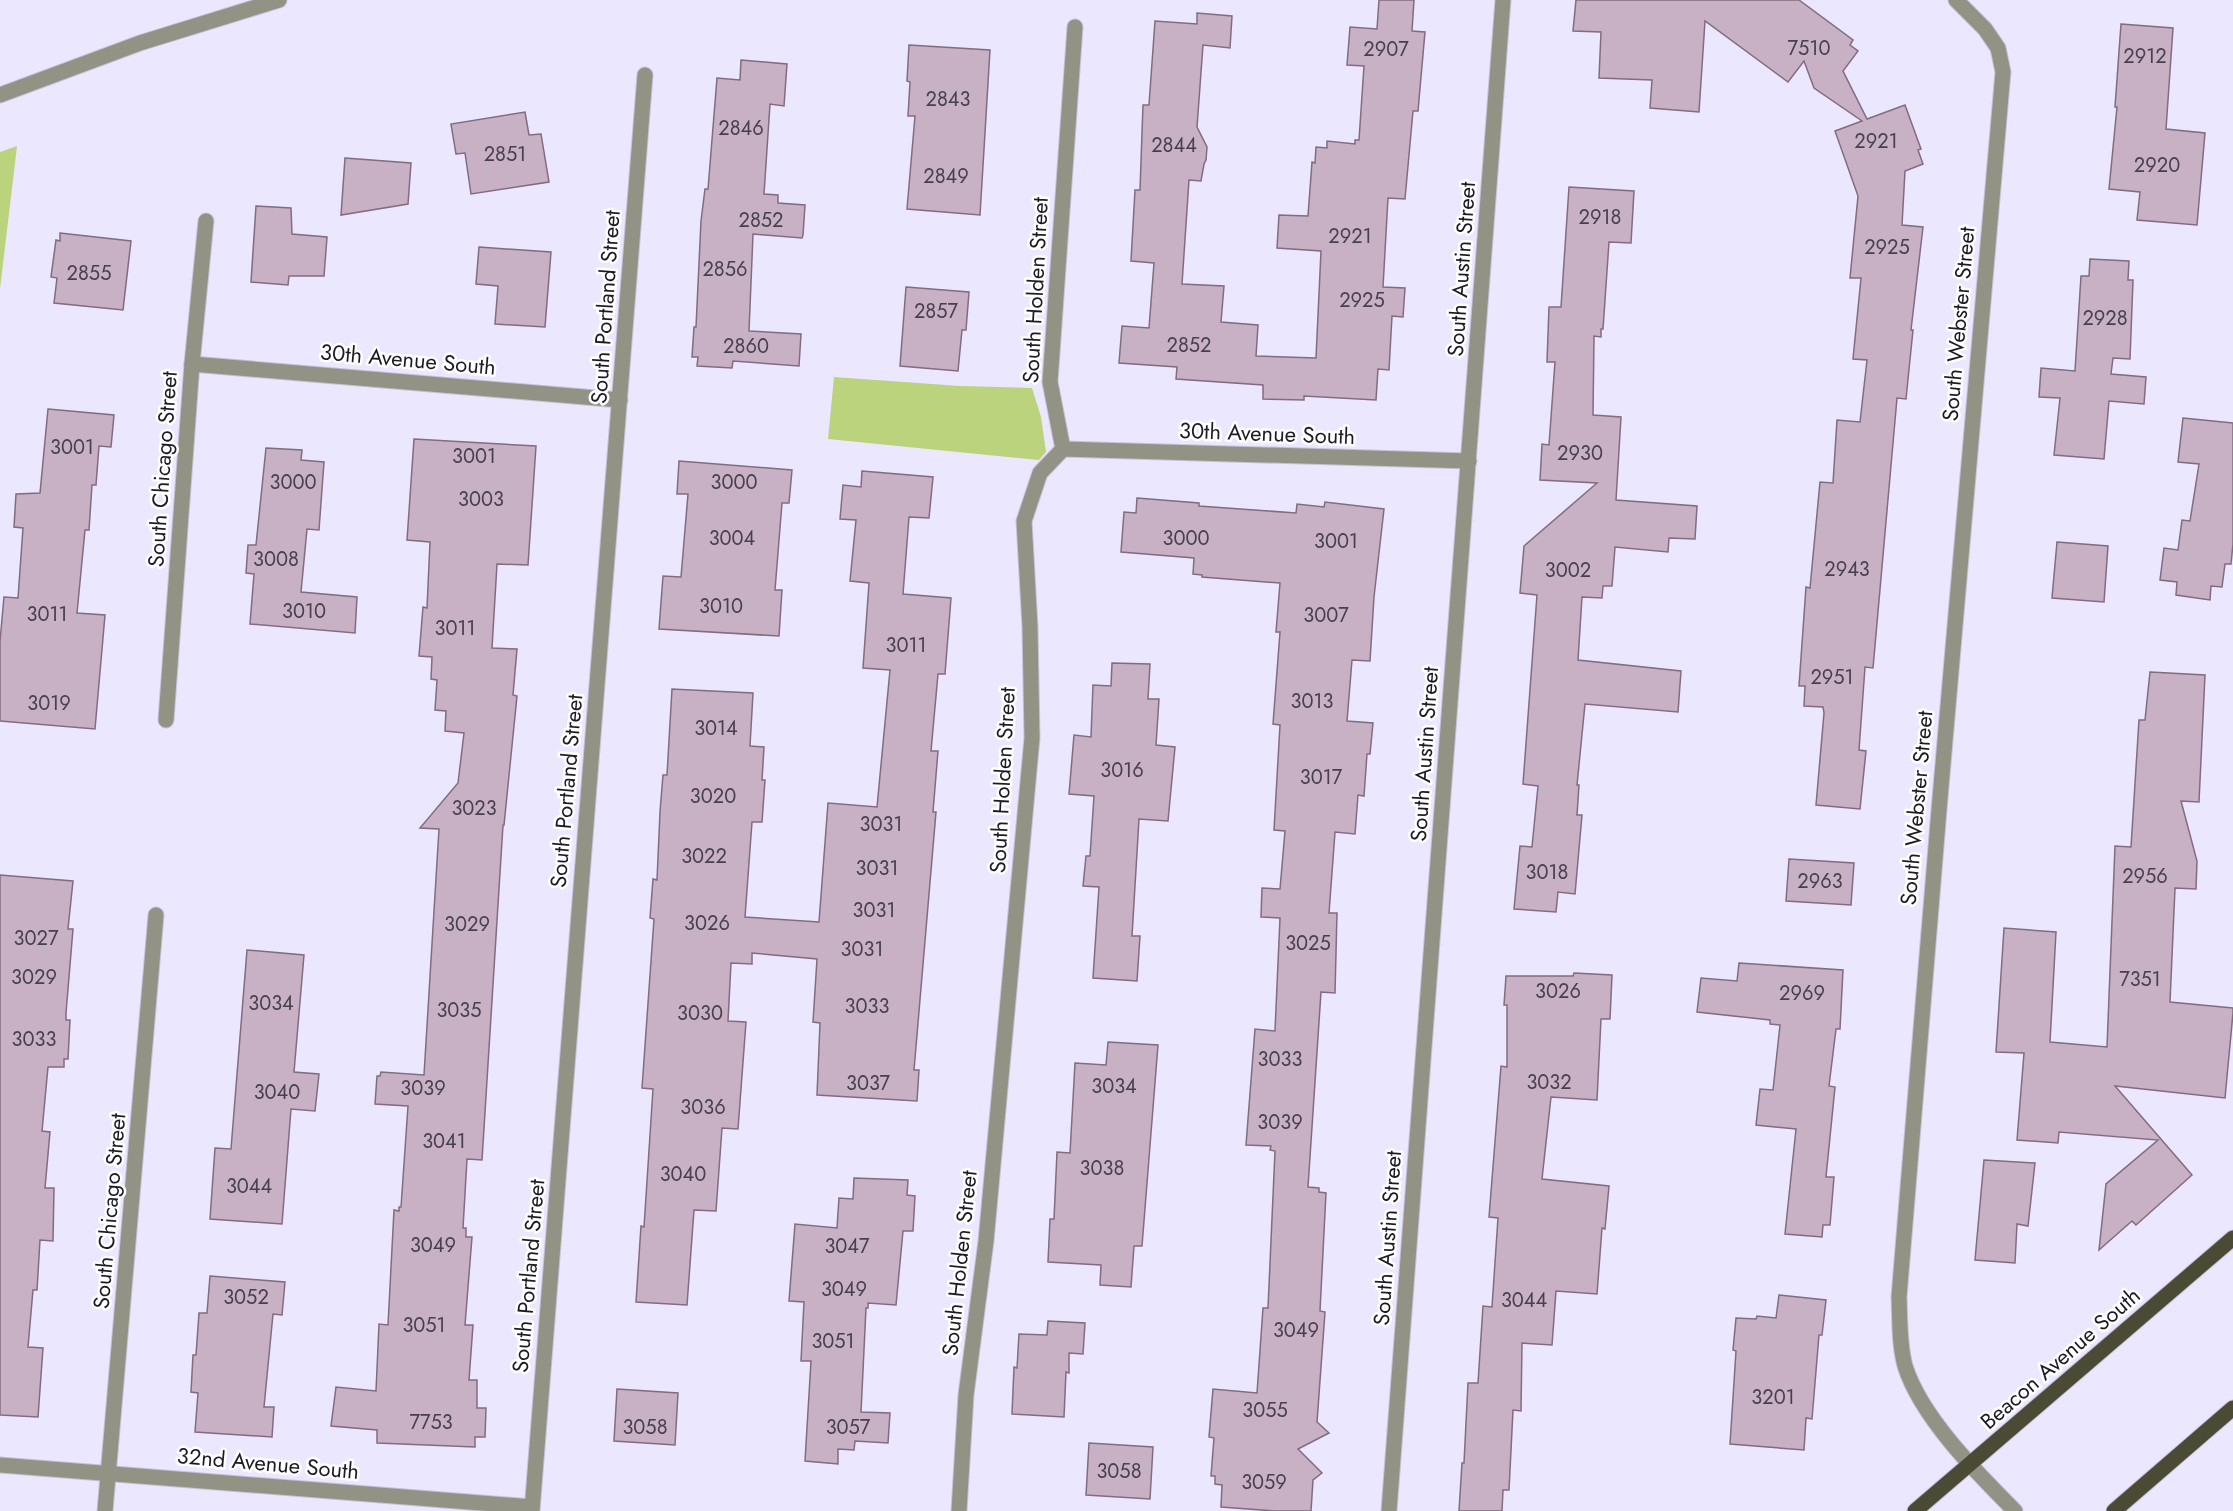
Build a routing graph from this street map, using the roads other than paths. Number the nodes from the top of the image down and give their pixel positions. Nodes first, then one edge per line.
1 (279, 0) edge
2 (1503, 0) edge
3 (1956, 0) edge
4 (1075, 27) dead end
5 (645, 75) dead end
6 (0, 95) edge
7 (206, 221) dead end
8 (192, 364) junction
9 (620, 400) junction
10 (1063, 449) junction
11 (1469, 461) junction
12 (166, 720) dead end
13 (156, 915) dead end
14 (2233, 1238) edge
15 (2233, 1408) edge
16 (0, 1465) edge
17 (1969, 1465) junction
18 (108, 1473) junction
19 (532, 1509) edge
20 (105, 1511) edge
21 (959, 1511) edge
22 (1389, 1511) edge
23 (1915, 1511) edge
24 (2014, 1511) edge
25 (2114, 1511) edge

1 - 6 street
2 - 11 street, South Austin Street
3 - 17 street, South Webster Street
4 - 10 street, South Holden Street
5 - 9 street, South Portland Street
7 - 8 street, South Chicago Street
8 - 9 street, 30th Avenue South
8 - 12 street, South Chicago Street
9 - 19 street, South Portland Street
10 - 11 street, 30th Avenue South
10 - 21 street, South Holden Street
11 - 22 street, South Austin Street
13 - 18 street, South Chicago Street
14 - 17 main road, Beacon Avenue South
15 - 25 main road
16 - 18 street, 32nd Avenue South
17 - 23 main road, Beacon Avenue South
17 - 24 street, South Webster Street
18 - 19 street, 32nd Avenue South
18 - 20 street, South Chicago Street

